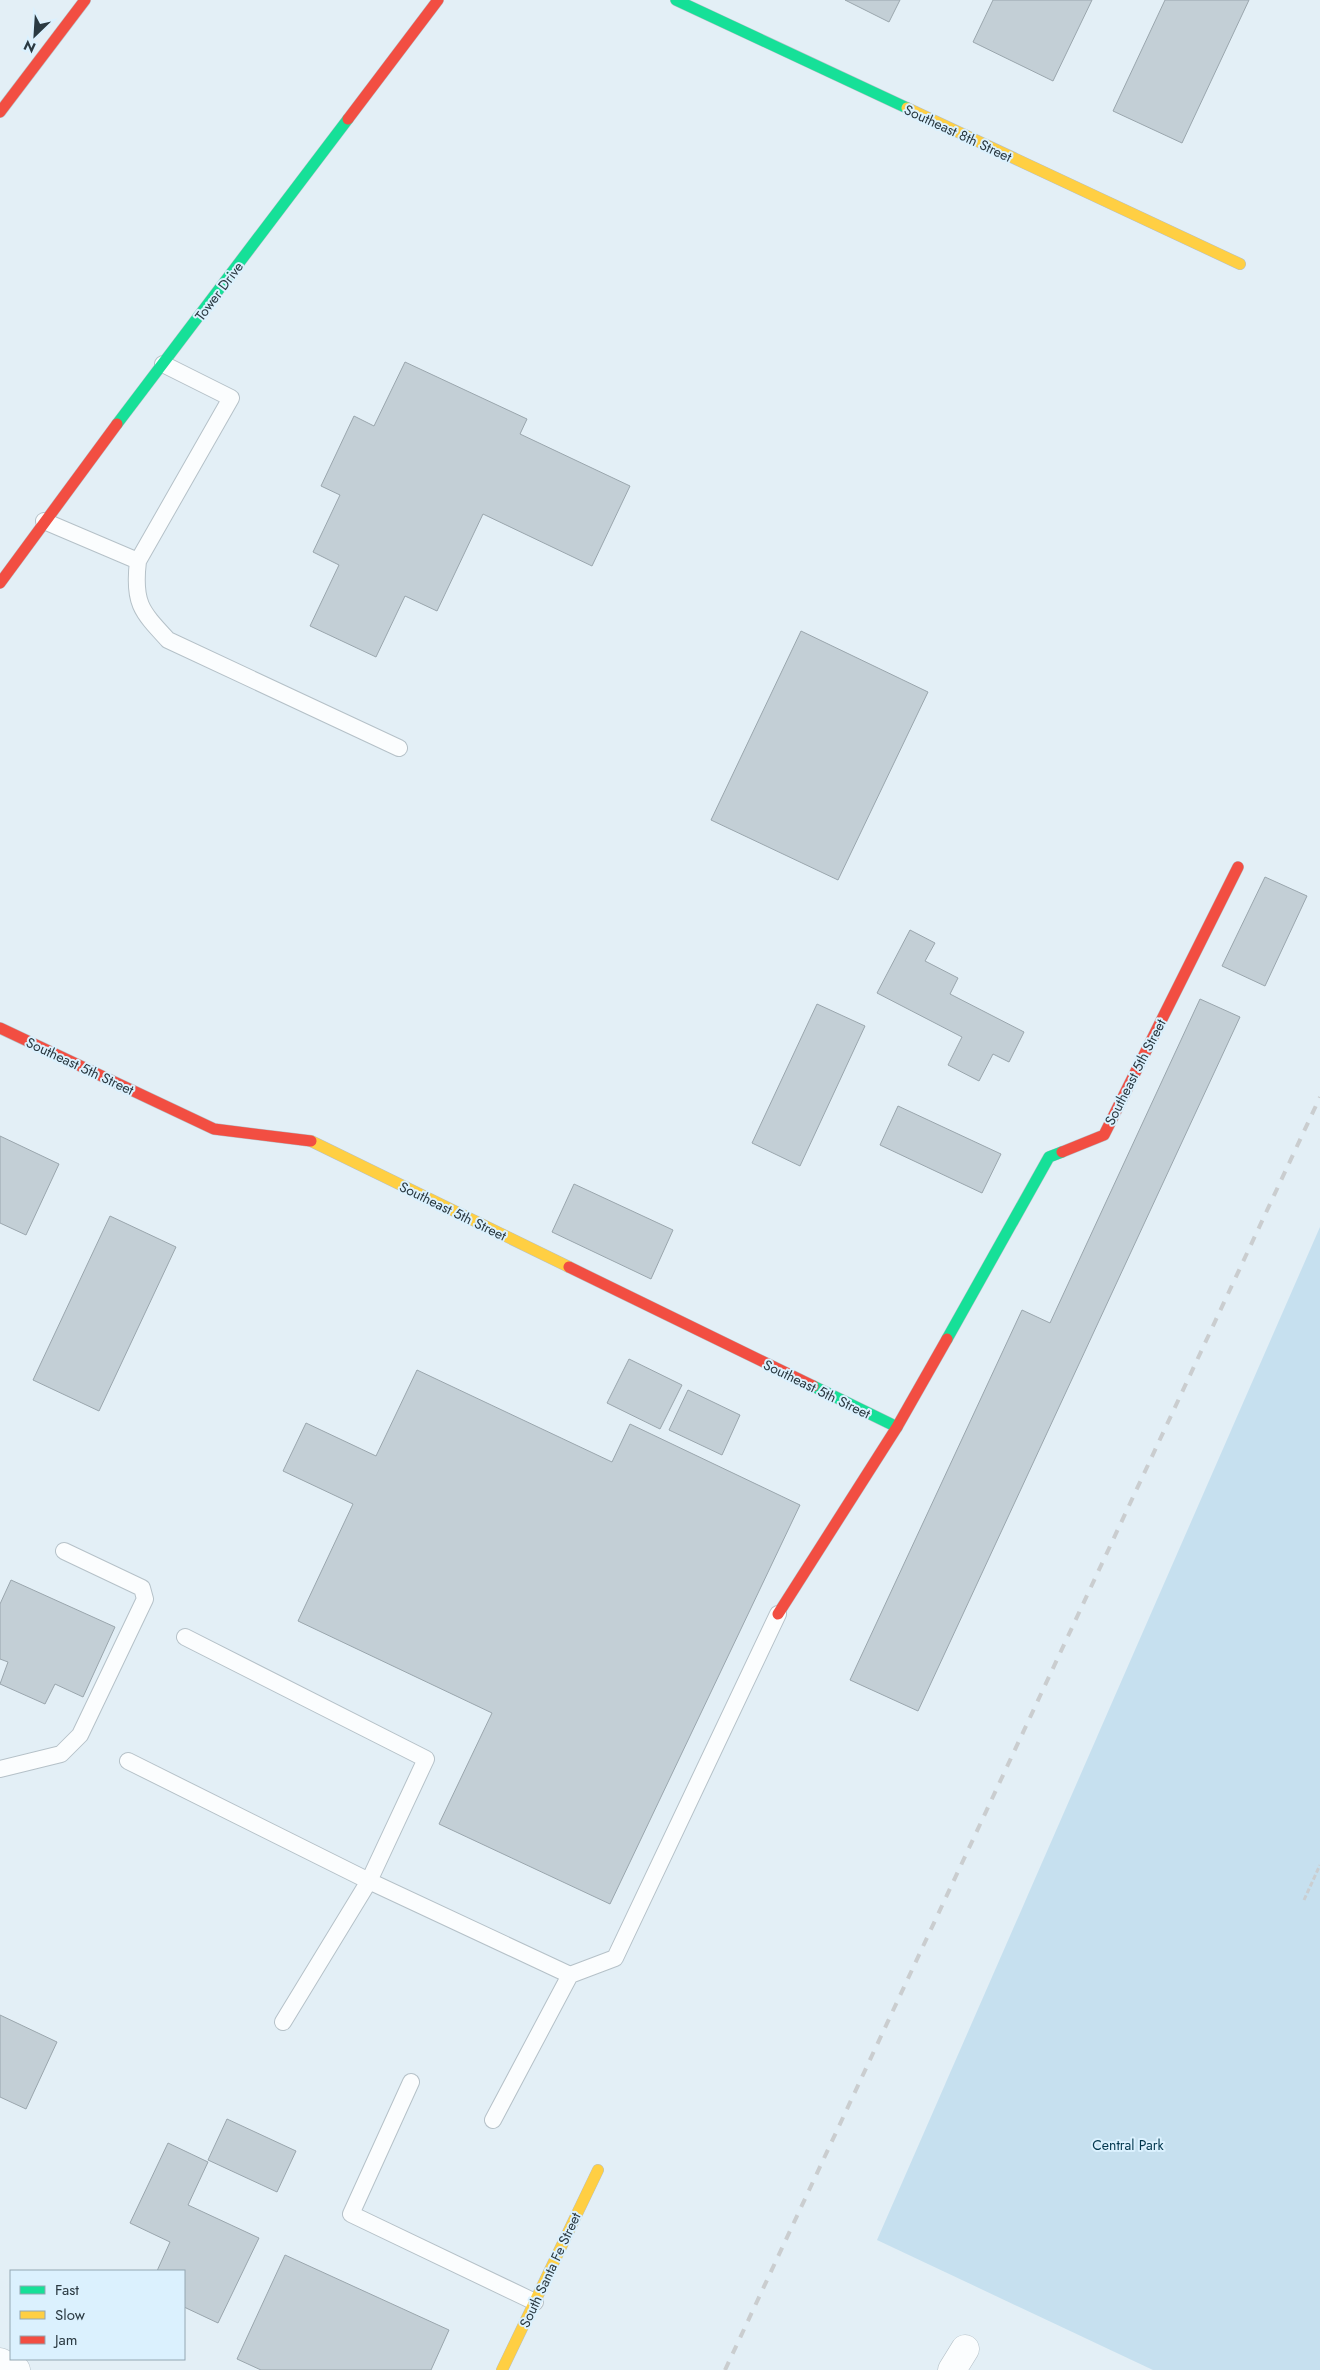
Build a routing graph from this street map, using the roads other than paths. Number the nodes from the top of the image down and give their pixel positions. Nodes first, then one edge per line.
1 (85, 0) edge
2 (438, 0) edge
3 (676, 0) edge
4 (0, 112) edge
5 (1240, 264) dead end
6 (163, 364) junction
7 (44, 521) junction
8 (138, 561) junction
9 (0, 583) edge
10 (399, 748) dead end
11 (1238, 867) dead end
12 (0, 1028) edge
13 (897, 1427) junction
14 (64, 1551) dead end
15 (778, 1614) joint
16 (185, 1637) dead end
17 (128, 1761) dead end
18 (0, 1769) edge
19 (369, 1881) junction
20 (570, 1975) junction
21 (283, 2022) dead end
22 (411, 2082) dead end
23 (493, 2120) dead end
24 (598, 2170) dead end
25 (535, 2302) junction
26 (0, 2362) edge
27 (16, 2370) edge
28 (502, 2370) edge

1 - 4 street
2 - 6 street, Tower Drive
3 - 5 street, Southeast 8th Street
6 - 7 street, Tower Drive
6 - 8 lane
7 - 8 lane
7 - 9 street, Tower Drive
8 - 10 lane
11 - 13 street, Southeast 5th Street
12 - 13 street, Southeast 5th Street
13 - 15 street, Southeast 5th Street
14 - 18 lane
15 - 20 lane
16 - 19 lane
17 - 19 lane
19 - 20 lane
19 - 21 lane
20 - 23 lane
22 - 25 lane
24 - 25 street, South Santa Fe Street
25 - 28 street, South Santa Fe Street
26 - 27 street

